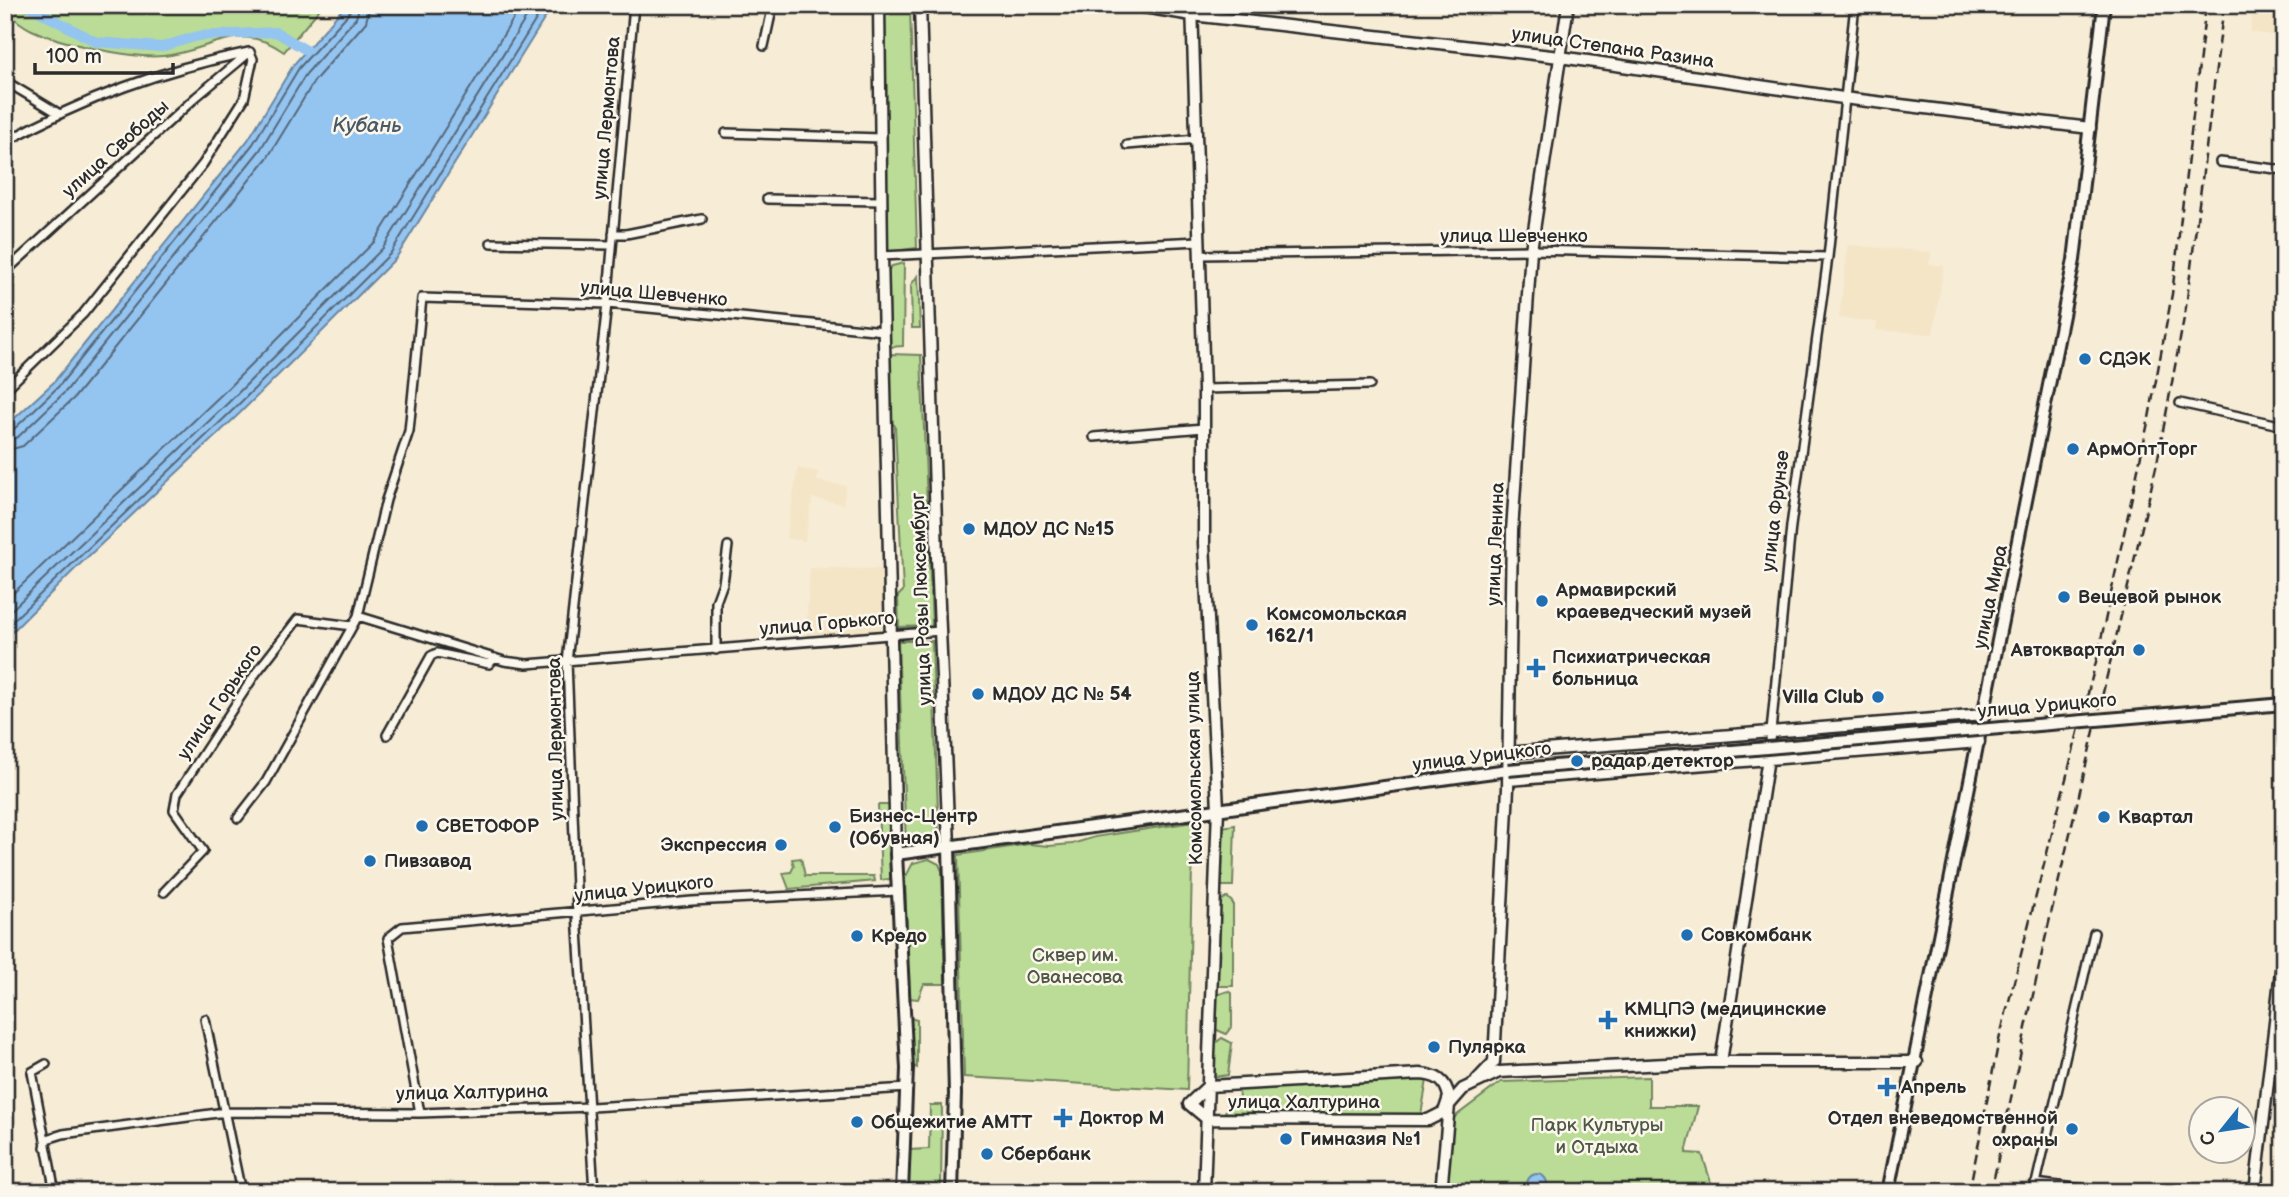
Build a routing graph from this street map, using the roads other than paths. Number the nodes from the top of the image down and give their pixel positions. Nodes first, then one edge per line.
1 (634, 5) edge
2 (773, 5) edge
3 (879, 5) edge
4 (920, 5) edge
5 (1132, 5) edge
6 (1568, 5) edge
7 (1855, 5) edge
8 (2104, 5) edge
9 (1192, 10) edge
10 (764, 46) dead end
11 (250, 52) junction
12 (1560, 57) junction
13 (5, 81) edge
14 (1843, 99) junction
15 (58, 113) junction
16 (2090, 128) junction
17 (726, 133) dead end
18 (881, 138) junction
19 (1196, 139) junction
20 (5, 142) edge
21 (1127, 145) dead end
22 (2220, 162) dead end
23 (2284, 170) edge
24 (767, 199) dead end
25 (881, 201) junction
26 (702, 219) dead end
27 (613, 234) junction
28 (1200, 241) junction
29 (491, 243) dead end
30 (612, 245) junction
31 (1531, 250) junction
32 (927, 253) junction
33 (1200, 255) junction
34 (882, 256) junction
35 (1828, 257) junction
36 (5, 272) edge
37 (607, 304) junction
38 (884, 331) junction
39 (1370, 385) dead end
40 (1204, 389) junction
41 (5, 390) edge
42 (2180, 402) dead end
43 (2284, 426) edge
44 (1204, 428) junction
45 (1094, 437) dead end
46 (728, 546) dead end
47 (358, 616) junction
48 (352, 626) junction
49 (940, 631) junction
50 (893, 634) junction
51 (716, 650) junction
52 (495, 658) junction
53 (567, 662) junction
54 (2284, 704) edge
55 (1984, 715) junction
56 (1771, 732) junction
57 (387, 735) dead end
58 (1979, 742) junction
59 (1507, 753) junction
60 (1768, 758) junction
61 (1508, 775) junction
62 (1218, 808) junction
63 (238, 818) dead end
64 (949, 846) junction
65 (897, 854) junction
66 (898, 891) junction
67 (164, 892) dead end
68 (578, 913) junction
69 (2094, 933) dead end
70 (2284, 946) edge
71 (2280, 1005) edge
72 (205, 1019) dead end
73 (1721, 1062) junction
74 (1917, 1062) junction
75 (46, 1064) dead end
76 (1477, 1080) junction
77 (1208, 1086) junction
78 (908, 1088) junction
79 (1449, 1105) junction
80 (591, 1107) junction
81 (225, 1112) junction
82 (420, 1113) junction
83 (1208, 1119) junction
84 (45, 1147) junction
85 (2034, 1187) edge
86 (55, 1192) edge
87 (241, 1192) edge
88 (594, 1192) edge
89 (902, 1192) edge
90 (952, 1192) edge
91 (1204, 1192) edge
92 (1441, 1192) edge
93 (1888, 1192) edge
94 (2106, 1192) edge
95 (2255, 1192) edge

1 - 27 street, улица Лермонтова
2 - 10 street
3 - 18 street, улица Розы Люксембург
4 - 32 street, улица Розы Люксембург
5 - 9 street, улица Степана Разина
6 - 12 street, улица Ленина
7 - 14 street, улица Фрунзе
8 - 16 main road, улица Мира
9 - 12 street, улица Степана Разина
9 - 19 street, Комсомольская улица
11 - 15 street
11 - 36 street, улица Свободы
11 - 41 street
12 - 14 street, улица Степана Разина
12 - 31 street, улица Ленина
13 - 15 street
14 - 16 street, улица Степана Разина
14 - 35 street, улица Фрунзе
15 - 20 street
16 - 55 main road, улица Мира
17 - 18 street
18 - 25 street, улица Розы Люксембург
19 - 21 street
19 - 28 street, Комсомольская улица
22 - 23 street
24 - 25 street
25 - 34 street, улица Розы Люксембург
26 - 27 street
27 - 30 street, улица Лермонтова
28 - 32 street
28 - 33 street, Комсомольская улица
29 - 30 street
30 - 37 street, улица Лермонтова
31 - 33 street, улица Шевченко
31 - 35 street, улица Шевченко
31 - 59 street, улица Ленина
32 - 34 street
32 - 49 street, улица Розы Люксембург
33 - 40 street, Комсомольская улица
34 - 38 street, улица Розы Люксембург
35 - 56 street, улица Фрунзе
37 - 38 street, улица Шевченко
37 - 47 street, улица Шевченко
37 - 53 street, улица Лермонтова
38 - 50 street, улица Розы Люксембург
39 - 40 street
40 - 44 street, Комсомольская улица
42 - 43 street
44 - 45 street
44 - 62 street, Комсомольская улица
46 - 51 street
47 - 48 street
47 - 52 street, улица Горького
48 - 63 street
48 - 67 street, улица Горького
49 - 50 street, улица Горького
49 - 64 street, улица Розы Люксембург
50 - 51 street, улица Горького
50 - 65 street, улица Розы Люксембург
51 - 53 street, улица Горького
52 - 53 street, улица Горького
52 - 57 street, улица Горького
53 - 68 street, улица Лермонтова
54 - 61 main road, улица Урицкого, bridge
55 - 56 street, улица Урицкого
55 - 58 main road, улица Мира
56 - 59 street, улица Урицкого
56 - 60 street, улица Фрунзе
58 - 60 street, улица Урицкого
58 - 74 main road, улица Мира
59 - 61 street, улица Ленина
60 - 61 street, улица Урицкого
60 - 73 street, улица Фрунзе
61 - 62 main road, улица Урицкого
61 - 76 street, улица Ленина
62 - 64 main road, улица Урицкого
62 - 77 street, Комсомольская улица
64 - 65 main road, улица Урицкого
64 - 90 main road, улица Розы Люксембург
65 - 66 main road, улица Розы Люксембург
66 - 68 street, улица Урицкого
66 - 78 main road, улица Розы Люксембург
68 - 80 street, улица Лермонтова
68 - 82 street, улица Урицкого
69 - 85 street
70 - 71 street
71 - 95 street
72 - 81 street
73 - 74 street, улица Халтурина
73 - 76 street, улица Халтурина
74 - 93 main road, улица Мира
75 - 84 street
76 - 79 street, улица Халтурина
77 - 79 street, улица Халтурина
77 - 83 street, Комсомольская улица
77 - 83 street, улица Халтурина
78 - 80 street, улица Халтурина
78 - 89 main road, улица Розы Люксембург
79 - 83 street, улица Халтурина
79 - 92 street
80 - 82 street, улица Халтурина
80 - 88 street, улица Лермонтова
81 - 82 street, улица Халтурина
81 - 84 street, улица Халтурина
81 - 87 street
83 - 91 street, Комсомольская улица
84 - 86 street
85 - 94 street

